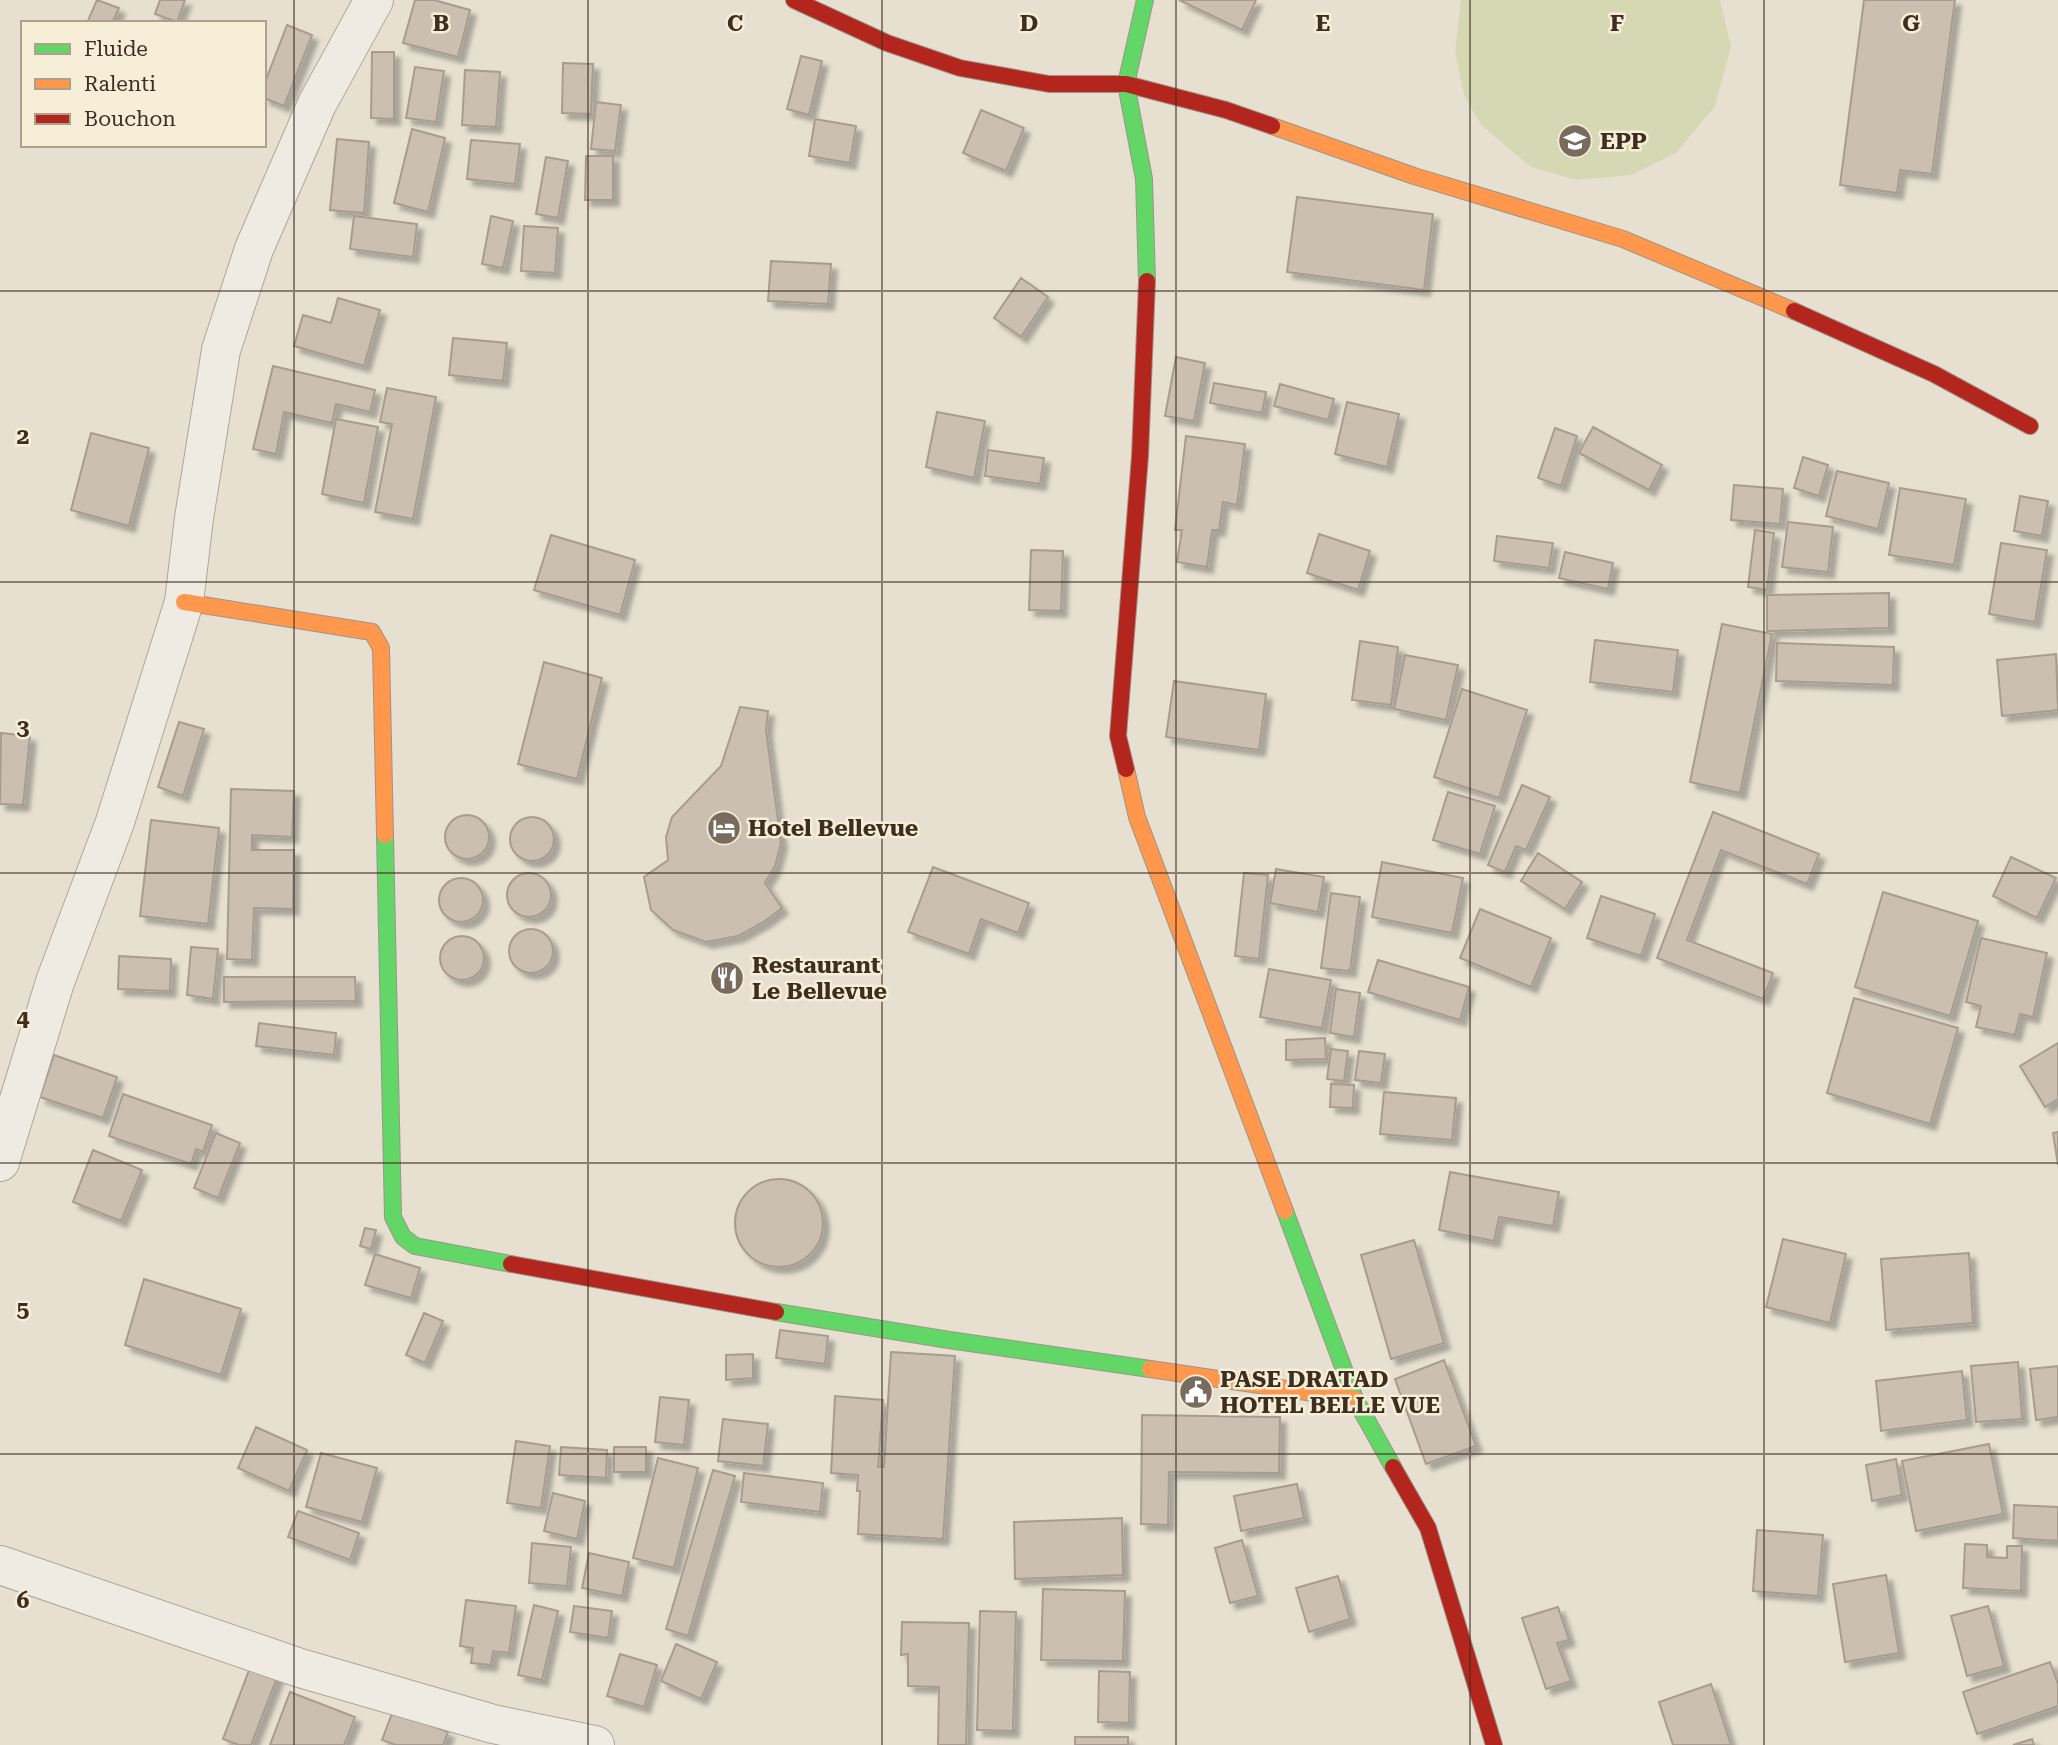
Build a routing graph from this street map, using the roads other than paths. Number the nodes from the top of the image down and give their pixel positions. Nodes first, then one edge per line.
1 (374, 0) edge
2 (794, 0) edge
3 (1145, 0) edge
4 (1126, 84) junction
5 (2030, 426) dead end
6 (184, 602) junction
7 (0, 1162) edge
8 (1355, 1399) junction
9 (0, 1565) edge
10 (595, 1745) edge
11 (1494, 1745) edge

1 - 6 street
2 - 4 street
3 - 4 street
4 - 5 street
4 - 8 street
6 - 7 street
6 - 8 street
8 - 11 street
9 - 10 street

